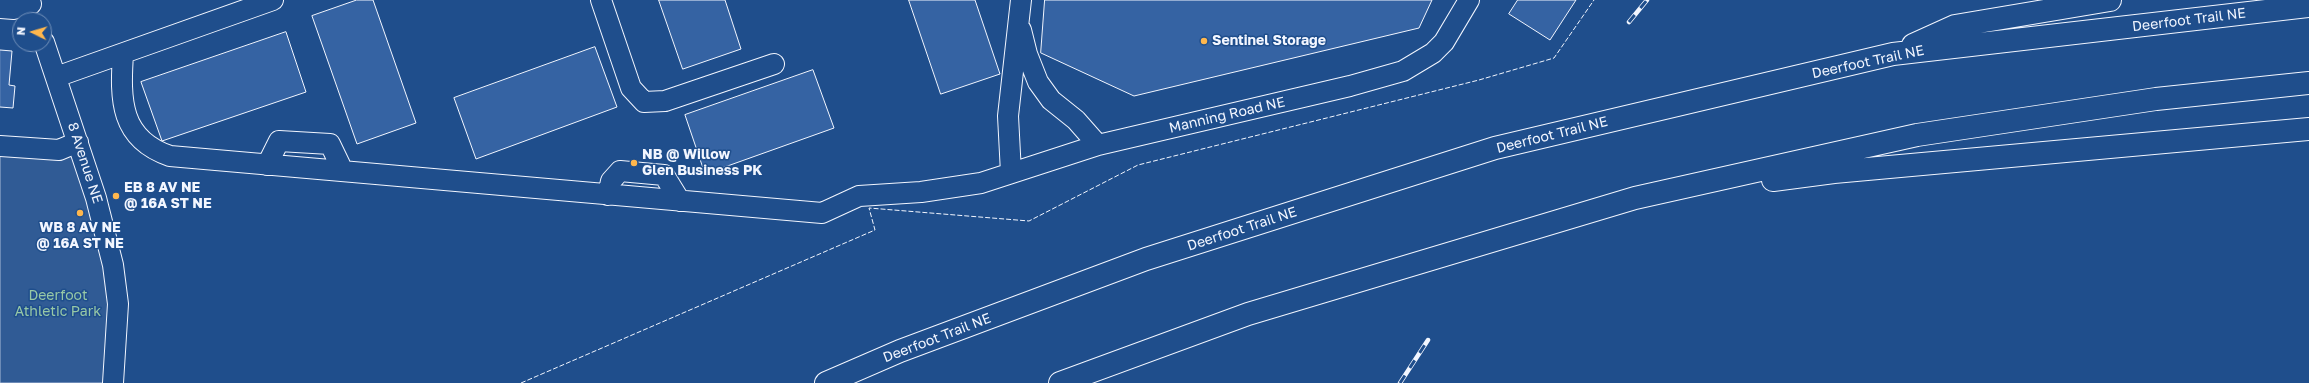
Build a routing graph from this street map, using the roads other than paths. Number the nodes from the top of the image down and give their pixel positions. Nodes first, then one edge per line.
1 (273, 0) edge
2 (601, 0) edge
3 (1021, 0) edge
4 (1469, 0) edge
5 (2110, 0) edge
6 (2309, 6) edge
7 (0, 8) edge
8 (33, 8) edge
9 (1020, 25) junction
10 (47, 52) edge
11 (122, 54) junction
12 (1893, 54) junction
13 (774, 64) dead end
14 (56, 77) junction
15 (2309, 83) edge
16 (2309, 129) edge
17 (78, 142) junction
18 (1098, 145) junction
19 (0, 146) edge
20 (1011, 173) junction
21 (1635, 198) junction
22 (113, 383) edge
23 (826, 383) edge
24 (1060, 383) edge

1 - 11 street
2 - 13 street
3 - 9 street
4 - 18 street, Manning Road NE
5 - 12 highway
6 - 12 highway, Deerfoot Trail NE
7 - 8 street
9 - 18 street
9 - 20 street
10 - 14 street, 8 Avenue NE
11 - 14 street
11 - 20 street, Manning Road NE
12 - 23 highway, Deerfoot Trail NE
14 - 17 street, 8 Avenue NE
15 - 21 highway
16 - 21 highway
17 - 19 street
17 - 22 street, 8 Avenue NE
18 - 20 street, Manning Road NE
21 - 24 highway

